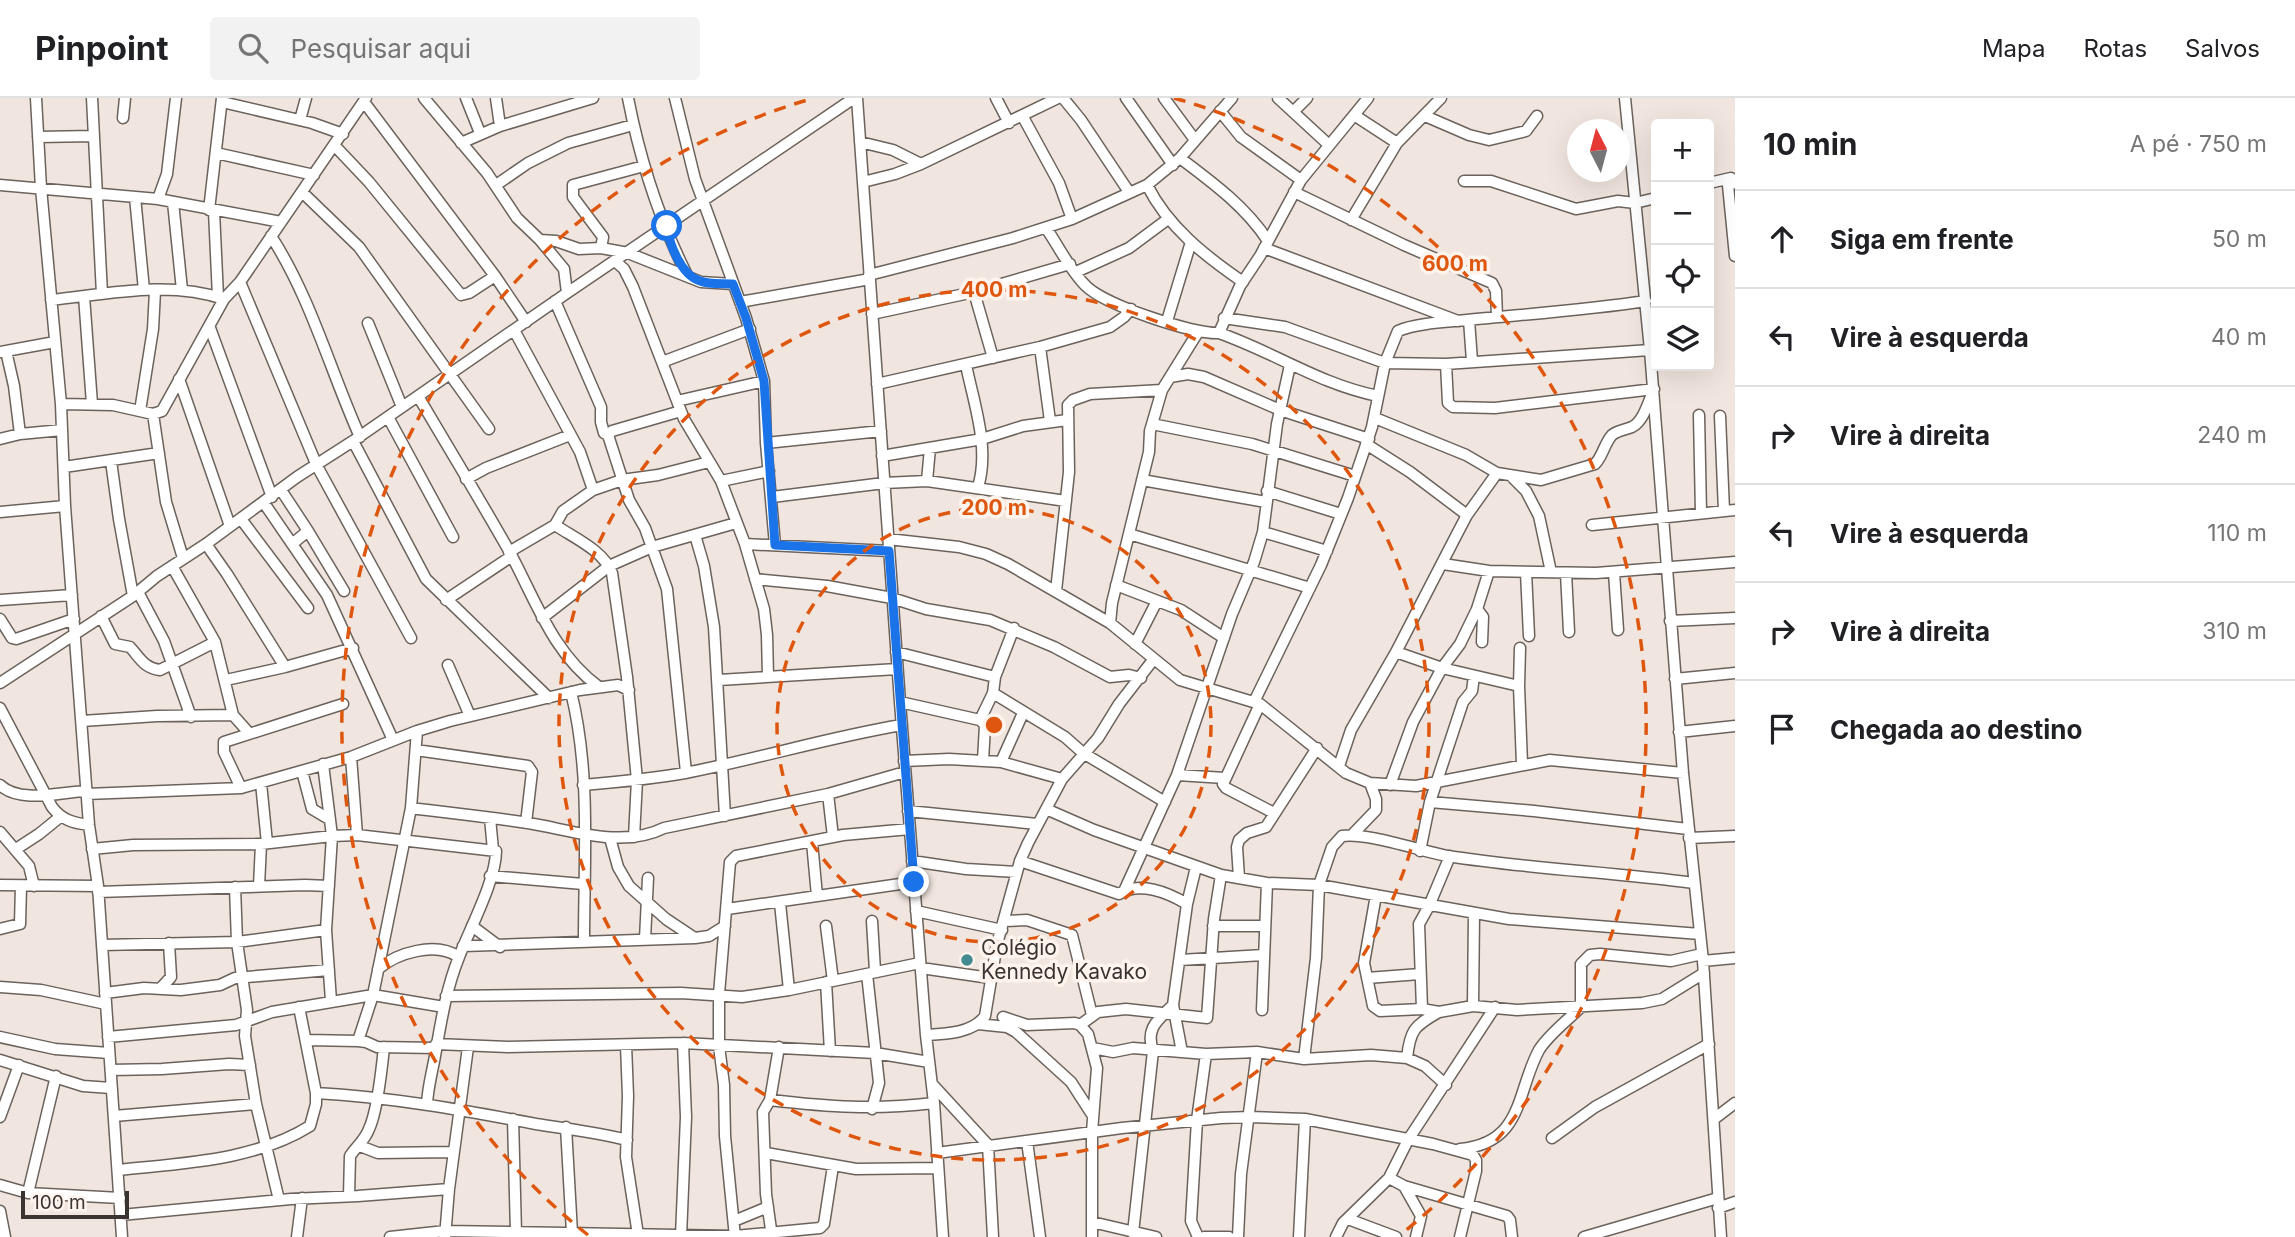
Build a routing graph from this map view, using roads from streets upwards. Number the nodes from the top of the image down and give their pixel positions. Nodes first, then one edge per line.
1 (36, 98) edge
2 (92, 98) edge
3 (125, 98) edge
4 (176, 98) edge
5 (306, 98) edge
6 (424, 98) edge
7 (466, 98) edge
8 (496, 98) edge
9 (593, 98) edge
10 (628, 98) edge
11 (675, 98) edge
12 (855, 98) edge
13 (996, 98) edge
14 (1061, 98) edge
15 (1126, 98) edge
16 (1164, 98) edge
17 (1278, 98) edge
18 (1307, 98) edge
19 (1368, 98) edge
20 (1441, 98) edge
21 (1625, 98) edge
22 (1231, 99) edge
23 (222, 100) edge
24 (365, 100) edge
25 (553, 104) edge
26 (1220, 111) junction
27 (1293, 112) junction
28 (1354, 115) junction
29 (1425, 116) junction
30 (1536, 116) dead end
31 (1023, 117) junction
32 (123, 118) dead end
33 (300, 120) junction
34 (1009, 123) junction
35 (633, 125) junction
36 (500, 126) junction
37 (480, 133) junction
38 (343, 134) junction
39 (38, 136) junction
40 (93, 136) junction
41 (1195, 140) junction
42 (860, 142) junction
43 (461, 143) junction
44 (1397, 143) junction
45 (334, 145) junction
46 (1329, 145) junction
47 (216, 153) junction
48 (1177, 161) junction
49 (920, 164) junction
50 (645, 166) junction
51 (314, 174) junction
52 (1301, 180) junction
53 (1733, 180) edge
54 (1464, 181) dead end
55 (863, 182) junction
56 (1714, 182) edge
57 (0, 185) edge
58 (496, 185) junction
59 (1147, 185) junction
60 (41, 188) junction
61 (302, 192) junction
62 (1129, 192) junction
63 (1294, 192) junction
64 (95, 193) junction
65 (135, 197) junction
66 (158, 198) junction
67 (1651, 199) edge
68 (704, 201) junction
69 (173, 202) junction
70 (1635, 203) junction
71 (211, 210) junction
72 (1072, 219) junction
73 (1168, 219) junction
74 (1352, 220) junction
75 (281, 222) junction
76 (667, 226) junction
77 (1046, 228) junction
78 (271, 236) junction
79 (540, 240) junction
80 (1191, 242) junction
81 (1266, 244) junction
82 (601, 248) junction
83 (628, 253) junction
84 (1735, 256) edge
85 (615, 261) junction
86 (1073, 268) junction
87 (687, 275) junction
88 (495, 276) junction
89 (870, 277) junction
90 (240, 282) junction
91 (1243, 282) junction
92 (733, 284) junction
93 (150, 290) junction
94 (182, 290) junction
95 (974, 292) junction
96 (567, 293) junction
97 (102, 294) junction
98 (84, 296) junction
99 (221, 298) junction
100 (51, 300) junction
101 (555, 301) junction
102 (1646, 301) junction
103 (740, 302) junction
104 (1131, 309) junction
105 (872, 314) junction
106 (1497, 317) junction
107 (1224, 318) junction
108 (1167, 321) junction
109 (1464, 321) junction
110 (526, 322) junction
111 (368, 323) dead end
112 (210, 328) junction
113 (750, 329) junction
114 (514, 330) junction
115 (1198, 332) junction
116 (1219, 333) junction
117 (55, 342) junction
118 (1040, 347) junction
119 (1650, 350) junction
120 (3, 352) edge
121 (993, 358) junction
122 (1472, 361) junction
123 (662, 362) junction
124 (1385, 363) junction
125 (1446, 363) junction
126 (966, 365) junction
127 (1290, 365) junction
128 (451, 373) junction
129 (1170, 377) junction
130 (179, 379) junction
131 (764, 381) junction
132 (877, 384) junction
133 (1654, 389) junction
134 (1162, 390) junction
135 (418, 396) junction
136 (1378, 396) junction
137 (61, 404) junction
138 (92, 404) junction
139 (679, 406) junction
140 (402, 407) junction
141 (140, 411) junction
142 (1280, 411) junction
143 (153, 414) junction
144 (1699, 415) dead end
145 (1720, 416) dead end
146 (388, 417) junction
147 (1375, 418) junction
148 (1067, 420) junction
149 (1050, 421) junction
150 (1152, 424) junction
151 (489, 429) dead end
152 (62, 430) junction
153 (880, 431) junction
154 (20, 434) junction
155 (570, 435) junction
156 (608, 435) junction
157 (0, 439) edge
158 (356, 439) junction
159 (982, 439) junction
160 (1367, 441) junction
161 (766, 443) junction
162 (930, 448) junction
163 (1273, 450) junction
164 (159, 453) junction
165 (882, 456) junction
166 (111, 461) junction
167 (709, 463) junction
168 (317, 466) junction
169 (64, 467) junction
170 (769, 471) junction
171 (1497, 473) junction
172 (1355, 476) junction
173 (1513, 478) junction
174 (466, 479) junction
175 (622, 480) junction
176 (1142, 480) junction
177 (721, 481) junction
178 (927, 481) junction
179 (884, 483) junction
180 (978, 487) junction
181 (593, 490) junction
182 (272, 497) junction
183 (772, 497) junction
184 (1266, 497) junction
185 (1066, 501) junction
186 (65, 506) junction
187 (1729, 510) edge
188 (0, 512) edge
189 (1701, 513) junction
190 (1341, 514) junction
191 (1467, 515) junction
192 (1664, 517) junction
193 (241, 519) junction
194 (736, 523) junction
195 (1592, 524) dead end
196 (230, 526) junction
197 (555, 526) junction
198 (308, 531) junction
199 (1263, 532) junction
200 (1129, 534) junction
201 (695, 535) junction
202 (453, 537) dead end
203 (206, 544) junction
204 (292, 544) junction
205 (745, 544) junction
206 (775, 545) junction
207 (889, 545) junction
208 (652, 547) junction
209 (1327, 551) junction
210 (510, 554) junction
211 (183, 558) junction
212 (1735, 562) edge
213 (1443, 564) junction
214 (172, 566) junction
215 (609, 566) junction
216 (1667, 568) junction
217 (1251, 571) junction
218 (1489, 571) junction
219 (1527, 572) junction
220 (1551, 572) junction
221 (1566, 573) junction
222 (1614, 573) junction
223 (755, 579) junction
224 (1116, 585) junction
225 (1310, 588) junction
226 (344, 591) dead end
227 (1056, 591) junction
228 (136, 594) junction
229 (72, 595) junction
230 (892, 598) junction
231 (0, 600) edge
232 (446, 600) junction
233 (1157, 601) junction
234 (308, 608) dead end
235 (1477, 609) junction
236 (101, 616) junction
237 (542, 618) junction
238 (1735, 618) edge
239 (74, 619) junction
240 (1670, 621) junction
241 (1, 623) edge
242 (1110, 623) junction
243 (1014, 628) junction
244 (1618, 630) dead end
245 (35, 632) junction
246 (1569, 632) dead end
247 (75, 633) junction
248 (1528, 636) dead end
249 (411, 638) dead end
250 (1224, 638) junction
251 (215, 642) junction
252 (1482, 642) dead end
253 (1135, 644) junction
254 (354, 648) junction
255 (1520, 648) dead end
256 (896, 652) junction
257 (1396, 652) junction
258 (44, 653) junction
259 (1153, 660) junction
260 (171, 665) junction
261 (448, 665) dead end
262 (285, 667) junction
263 (1441, 667) junction
264 (897, 669) junction
265 (1735, 673) edge
266 (1474, 676) junction
267 (768, 677) junction
268 (996, 677) junction
269 (1141, 678) junction
270 (1675, 679) junction
271 (226, 680) junction
272 (719, 680) junction
273 (0, 683) edge
274 (625, 684) junction
275 (1519, 686) junction
276 (599, 687) junction
277 (1206, 687) junction
278 (571, 692) junction
279 (993, 692) junction
280 (549, 698) junction
281 (900, 702) junction
282 (1257, 703) junction
283 (343, 704) dead end
284 (0, 708) edge
285 (1023, 713) junction
286 (233, 715) junction
287 (470, 716) junction
288 (191, 717) junction
289 (980, 720) junction
290 (82, 721) junction
291 (902, 724) junction
292 (1735, 726) edge
293 (417, 730) junction
294 (1679, 732) junction
295 (248, 733) junction
296 (393, 740) junction
297 (1317, 748) junction
298 (416, 750) junction
299 (1083, 753) junction
300 (351, 757) junction
301 (983, 761) junction
302 (1001, 762) junction
303 (323, 764) junction
304 (721, 764) junction
305 (1522, 764) junction
306 (905, 766) junction
307 (1339, 766) junction
308 (302, 771) junction
309 (686, 772) junction
310 (1683, 773) junction
311 (1177, 775) junction
312 (1225, 778) junction
313 (1062, 779) junction
314 (637, 780) junction
315 (1438, 781) junction
316 (261, 783) junction
317 (1370, 783) junction
318 (0, 785) edge
319 (583, 785) junction
320 (1390, 785) junction
321 (241, 788) junction
322 (86, 793) junction
323 (46, 794) junction
324 (828, 794) junction
325 (1165, 802) junction
326 (1430, 802) junction
327 (411, 808) junction
328 (1046, 809) junction
329 (908, 811) junction
330 (1275, 813) junction
331 (725, 816) junction
332 (60, 817) junction
333 (490, 818) junction
334 (329, 819) junction
335 (526, 823) junction
336 (1037, 824) junction
337 (89, 825) junction
338 (910, 829) junction
339 (0, 832) edge
340 (585, 833) junction
341 (1689, 833) junction
342 (357, 835) junction
343 (1352, 835) junction
344 (332, 836) junction
345 (1735, 836) edge
346 (631, 837) junction
347 (832, 837) junction
348 (610, 838) junction
349 (404, 839) junction
350 (812, 842) junction
351 (264, 843) junction
352 (1145, 847) junction
353 (16, 849) junction
354 (92, 849) junction
355 (493, 850) junction
356 (1420, 851) junction
357 (616, 854) junction
358 (1450, 856) junction
359 (912, 861) junction
360 (29, 866) junction
361 (1018, 867) junction
362 (1196, 867) junction
363 (330, 869) junction
364 (1221, 875) junction
365 (490, 876) junction
366 (648, 878) dead end
367 (1238, 878) junction
368 (914, 882) junction
369 (1267, 883) junction
370 (1694, 883) junction
371 (583, 884) junction
372 (0, 885) edge
373 (305, 885) junction
374 (1319, 885) junction
375 (20, 886) junction
376 (259, 886) junction
377 (329, 886) junction
378 (34, 887) junction
379 (48, 887) junction
380 (235, 887) junction
381 (98, 889) junction
382 (1125, 889) junction
383 (1376, 895) junction
384 (817, 896) junction
385 (648, 900) junction
386 (780, 903) junction
387 (1187, 904) junction
388 (1429, 906) junction
389 (727, 909) junction
390 (916, 911) junction
391 (1474, 913) junction
392 (872, 921) dead end
393 (1003, 925) junction
394 (472, 926) junction
395 (725, 926) junction
396 (826, 926) dead end
397 (1213, 926) junction
398 (1264, 926) junction
399 (0, 929) edge
400 (326, 930) junction
401 (1700, 934) junction
402 (709, 936) junction
403 (695, 938) junction
404 (645, 939) junction
405 (584, 941) junction
406 (237, 942) junction
407 (169, 943) junction
408 (102, 945) junction
409 (723, 945) junction
410 (500, 947) junction
411 (461, 952) junction
412 (1263, 955) junction
413 (1212, 957) junction
414 (1703, 958) junction
415 (1735, 958) edge
416 (1180, 960) junction
417 (921, 965) junction
418 (378, 969) junction
419 (329, 970) junction
420 (871, 973) junction
421 (1704, 973) junction
422 (1420, 974) junction
423 (241, 977) junction
424 (990, 978) junction
425 (1367, 978) junction
426 (829, 981) junction
427 (0, 987) edge
428 (160, 989) junction
429 (789, 990) junction
430 (719, 994) junction
431 (373, 995) junction
432 (105, 999) junction
433 (989, 999) junction
434 (331, 1001) junction
435 (445, 1002) junction
436 (1473, 1006) junction
437 (299, 1007) junction
438 (1495, 1007) junction
439 (1581, 1007) junction
440 (1422, 1009) junction
441 (1094, 1010) junction
442 (1262, 1010) dead end
443 (1171, 1011) junction
444 (1439, 1012) junction
445 (247, 1018) junction
446 (1005, 1022) junction
447 (978, 1024) junction
448 (1080, 1025) junction
449 (926, 1035) junction
450 (0, 1037) edge
451 (107, 1037) junction
452 (307, 1040) junction
453 (358, 1041) junction
454 (683, 1043) junction
455 (1709, 1044) junction
456 (626, 1045) junction
457 (436, 1046) junction
458 (719, 1046) junction
459 (384, 1047) junction
460 (468, 1047) junction
461 (779, 1047) junction
462 (1093, 1048) junction
463 (247, 1049) junction
464 (830, 1051) junction
465 (1153, 1051) junction
466 (1182, 1052) junction
467 (1257, 1052) junction
468 (875, 1053) junction
469 (109, 1054) junction
470 (1206, 1054) junction
471 (1407, 1058) junction
472 (1304, 1059) junction
473 (0, 1060) edge
474 (929, 1062) junction
475 (229, 1064) junction
476 (19, 1065) junction
477 (250, 1065) junction
478 (111, 1070) junction
479 (56, 1076) junction
480 (932, 1084) junction
481 (1446, 1085) junction
482 (111, 1088) junction
483 (316, 1093) junction
484 (376, 1098) junction
485 (770, 1100) junction
486 (934, 1103) junction
487 (1735, 1103) edge
488 (256, 1104) junction
489 (427, 1104) junction
490 (872, 1109) junction
491 (459, 1110) junction
492 (114, 1116) junction
493 (1093, 1116) junction
494 (0, 1117) edge
495 (1250, 1117) junction
496 (513, 1119) junction
497 (1305, 1119) junction
498 (1714, 1119) junction
499 (1197, 1120) junction
500 (1146, 1126) junction
501 (566, 1127) junction
502 (1092, 1132) junction
503 (1552, 1138) dead end
504 (626, 1140) junction
505 (1027, 1140) junction
506 (1408, 1140) junction
507 (988, 1145) junction
508 (266, 1146) junction
509 (360, 1146) junction
510 (1458, 1150) junction
511 (454, 1152) junction
512 (766, 1153) junction
513 (937, 1153) junction
514 (833, 1166) junction
515 (939, 1168) junction
516 (118, 1170) junction
517 (1389, 1178) junction
518 (0, 1185) edge
519 (1404, 1186) junction
520 (449, 1189) junction
521 (28, 1193) junction
522 (349, 1196) junction
523 (120, 1198) junction
524 (302, 1198) junction
525 (279, 1200) junction
526 (1735, 1202) edge
527 (1718, 1203) junction
528 (1470, 1204) junction
529 (768, 1207) junction
530 (0, 1211) edge
531 (121, 1215) junction
532 (1348, 1219) junction
533 (734, 1221) junction
534 (1092, 1222) junction
535 (516, 1233) junction
536 (572, 1233) junction
537 (1133, 1233) junction
538 (445, 1234) edge
539 (558, 1235) edge
540 (638, 1235) junction
541 (681, 1236) edge
542 (772, 1236) edge
543 (5, 1237) edge
544 (122, 1237) edge
545 (297, 1237) edge
546 (390, 1237) edge
547 (735, 1237) edge
548 (943, 1237) edge
549 (993, 1237) edge
550 (1040, 1237) edge
551 (1092, 1237) edge
552 (1156, 1237) edge
553 (1198, 1237) edge
554 (1204, 1237) edge
555 (1229, 1237) edge
556 (1238, 1237) edge
557 (1299, 1237) edge
558 (1336, 1237) edge
559 (1396, 1237) edge
560 (1416, 1237) edge
561 (1460, 1237) edge
562 (1512, 1237) edge
563 (1584, 1237) edge
564 (1721, 1237) edge

1 - 39 street
2 - 40 street
3 - 32 street
4 - 66 street
5 - 33 street
6 - 43 street
7 - 37 street
8 - 36 street
9 - 25 street
10 - 35 street
11 - 68 street
12 - 42 street
12 - 68 street
13 - 34 street
14 - 31 street
14 - 62 street
15 - 48 street
16 - 41 street
17 - 27 street
18 - 27 street
19 - 28 street
20 - 29 street
21 - 70 street
22 - 26 street
23 - 33 street
23 - 47 street
24 - 38 street
24 - 88 street
25 - 36 street
26 - 41 street
26 - 52 street
27 - 46 street
28 - 44 street
28 - 46 street
29 - 30 street
29 - 44 street
31 - 34 street
31 - 72 street
33 - 38 street
34 - 49 street
35 - 50 street
35 - 58 street
36 - 37 street
37 - 43 street
38 - 45 street
39 - 40 street
39 - 60 street
40 - 64 street
41 - 48 street
42 - 49 street
42 - 55 street
43 - 58 street
44 - 74 street
45 - 51 street
45 - 88 street
46 - 52 street
47 - 51 street
47 - 71 street
48 - 59 street
48 - 81 street
49 - 55 street
50 - 76 street
50 - 82 street
51 - 61 street
52 - 63 street
53 - 56 street
53 - 84 street
54 - 70 street
55 - 89 street
57 - 60 street
58 - 79 street
59 - 62 street
59 - 73 street
60 - 64 street
60 - 100 street
61 - 75 street
61 - 128 street
62 - 72 street
63 - 74 street
63 - 81 street
64 - 65 street
64 - 97 street
65 - 66 street
65 - 93 street
66 - 69 street
67 - 70 street
68 - 76 street
68 - 92 street
69 - 71 street
69 - 94 street
70 - 102 street
71 - 75 street
71 - 99 street
72 - 77 street
73 - 80 street
73 - 86 street
74 - 106 street
75 - 78 street
76 - 83 street
76 - 87 street
77 - 86 street
77 - 89 street
78 - 90 street
78 - 158 street
79 - 82 street
79 - 96 street
80 - 91 street
80 - 108 street
81 - 91 street
81 - 109 street
82 - 83 street
83 - 85 street
83 - 87 street
85 - 96 street
85 - 123 street
86 - 95 street
86 - 104 street
87 - 92 street
88 - 110 street
89 - 103 street
89 - 105 street
90 - 99 street
90 - 168 street
91 - 107 street
92 - 103 street
93 - 94 street
93 - 97 street
93 - 141 street
94 - 99 street
95 - 105 street
95 - 121 street
96 - 101 street
97 - 98 street
98 - 100 street
98 - 138 street
99 - 112 street
100 - 117 street
101 - 110 street
101 - 156 street
102 - 106 street
102 - 119 street
103 - 113 street
104 - 108 street
104 - 118 street
105 - 132 street
106 - 109 street
107 - 116 street
107 - 124 street
108 - 115 street
109 - 122 street
109 - 124 street
110 - 114 street
111 - 140 street
112 - 130 street
112 - 182 street
113 - 123 street
113 - 131 street
114 - 128 street
114 - 155 street
115 - 116 street
115 - 129 street
116 - 127 street
117 - 120 street
117 - 137 street
118 - 121 street
118 - 149 street
119 - 122 street
119 - 133 street
120 - 154 street
121 - 126 street
122 - 125 street
123 - 139 street
124 - 125 street
124 - 136 street
125 - 133 street
126 - 132 street
126 - 159 street
127 - 136 street
127 - 142 street
128 - 135 street
128 - 151 street
129 - 134 street
129 - 142 street
130 - 143 street
130 - 196 street
131 - 139 street
131 - 161 street
132 - 153 street
133 - 173 street
133 - 192 street
134 - 148 street
134 - 150 street
135 - 140 street
135 - 174 street
136 - 147 street
137 - 138 street
137 - 152 street
138 - 141 street
139 - 156 street
139 - 167 street
140 - 146 street
141 - 143 street
142 - 160 street
142 - 163 street
143 - 164 street
144 - 189 street
145 - 187 street
146 - 158 street
146 - 202 street
147 - 160 street
147 - 171 street
148 - 149 street
148 - 185 street
149 - 159 street
150 - 163 street
150 - 176 street
152 - 154 street
152 - 169 street
153 - 161 street
153 - 165 street
154 - 157 street
155 - 174 street
155 - 181 street
156 - 175 street
158 - 168 street
158 - 232 street
159 - 162 street
159 - 180 street
160 - 172 street
160 - 191 street
161 - 170 street
162 - 165 street
162 - 178 street
163 - 172 street
163 - 184 street
164 - 166 street
164 - 211 street
165 - 179 street
166 - 169 street
166 - 228 street
167 - 175 street
167 - 177 street
168 - 182 street
168 - 249 street
169 - 186 street
170 - 177 street
170 - 183 street
171 - 173 street
171 - 191 street
172 - 190 street
173 - 220 street
174 - 210 street
175 - 181 street
175 - 208 street
176 - 184 street
176 - 200 street
177 - 194 street
178 - 179 street
178 - 180 street
179 - 183 street
179 - 207 street
180 - 185 street
181 - 197 street
182 - 193 street
182 - 198 street
182 - 204 street
183 - 206 street
184 - 190 street
184 - 199 street
185 - 227 street
186 - 188 street
186 - 229 street
187 - 189 street
189 - 192 street
190 - 209 street
191 - 213 street
192 - 195 street
192 - 216 street
193 - 196 street
193 - 234 street
194 - 201 street
194 - 205 street
196 - 203 street
197 - 210 street
197 - 215 street
198 - 204 street
198 - 226 street
199 - 209 street
199 - 217 street
200 - 217 street
200 - 224 street
201 - 208 street
201 - 272 street
203 - 211 street
203 - 262 street
204 - 254 street
205 - 206 street
205 - 223 street
206 - 207 street
207 - 227 street
207 - 230 street
208 - 215 street
208 - 309 street
209 - 225 street
210 - 232 street
210 - 237 street
211 - 214 street
212 - 216 street
213 - 218 street
213 - 257 street
214 - 228 street
214 - 251 street
215 - 237 street
215 - 274 street
216 - 222 street
216 - 240 street
217 - 225 street
217 - 250 street
218 - 219 street
218 - 235 street
219 - 220 street
219 - 248 street
220 - 221 street
221 - 222 street
221 - 246 street
222 - 244 street
223 - 230 street
223 - 267 street
224 - 233 street
224 - 242 street
225 - 282 street
227 - 242 street
228 - 236 street
228 - 260 street
229 - 231 street
229 - 239 street
230 - 243 street
230 - 256 street
232 - 280 street
233 - 250 street
233 - 253 street
235 - 252 street
235 - 263 street
236 - 247 street
236 - 260 street
237 - 276 street
238 - 240 street
239 - 245 street
239 - 247 street
240 - 270 street
241 - 245 street
242 - 253 street
243 - 268 street
243 - 269 street
245 - 258 street
247 - 258 street
247 - 290 street
250 - 277 street
251 - 260 street
251 - 271 street
253 - 259 street
254 - 262 street
254 - 296 street
255 - 275 street
256 - 264 street
256 - 268 street
257 - 263 street
257 - 307 street
258 - 273 street
259 - 269 street
259 - 277 street
260 - 288 street
261 - 287 street
262 - 271 street
263 - 266 street
263 - 320 street
264 - 267 street
264 - 281 street
265 - 270 street
266 - 275 street
266 - 315 street
267 - 272 street
268 - 279 street
269 - 299 street
270 - 294 street
271 - 286 street
272 - 304 street
274 - 276 street
274 - 314 street
275 - 305 street
276 - 278 street
277 - 282 street
277 - 311 street
278 - 280 street
278 - 319 street
279 - 285 street
279 - 289 street
280 - 287 street
281 - 289 street
281 - 291 street
282 - 297 street
282 - 312 street
283 - 295 street
284 - 323 street
285 - 299 street
285 - 302 street
286 - 288 street
286 - 295 street
287 - 293 street
288 - 290 street
289 - 301 street
290 - 322 street
291 - 304 street
291 - 306 street
292 - 294 street
293 - 296 street
293 - 298 street
294 - 310 street
295 - 321 street
296 - 300 street
297 - 307 street
297 - 330 street
298 - 327 street
298 - 335 street
299 - 313 street
299 - 325 street
300 - 303 street
300 - 342 street
301 - 302 street
301 - 306 street
302 - 313 street
303 - 308 street
303 - 334 street
304 - 309 street
304 - 331 street
305 - 310 street
305 - 315 street
306 - 324 street
306 - 329 street
307 - 317 street
308 - 316 street
308 - 334 street
309 - 314 street
310 - 341 street
311 - 312 street
311 - 325 street
312 - 330 street
313 - 328 street
314 - 319 street
314 - 346 street
315 - 320 street
315 - 326 street
316 - 321 street
316 - 351 street
317 - 320 street
317 - 343 street
318 - 323 street
319 - 340 street
321 - 322 street
322 - 323 street
322 - 337 street
323 - 332 street
324 - 331 street
324 - 347 street
325 - 352 street
326 - 341 street
326 - 356 street
327 - 333 street
327 - 349 street
328 - 336 street
328 - 352 street
329 - 336 street
329 - 338 street
330 - 367 street
331 - 346 street
332 - 337 street
332 - 353 street
333 - 335 street
333 - 355 street
334 - 344 street
335 - 340 street
336 - 361 street
337 - 354 street
338 - 347 street
338 - 359 street
339 - 353 street
340 - 348 street
340 - 371 street
341 - 345 street
341 - 370 street
342 - 344 street
342 - 349 street
343 - 356 street
343 - 374 street
344 - 351 street
344 - 363 street
346 - 348 street
346 - 357 street
347 - 350 street
348 - 357 street
349 - 355 street
349 - 418 street
350 - 384 street
350 - 389 street
351 - 354 street
351 - 376 street
352 - 362 street
352 - 382 street
353 - 360 street
354 - 381 street
355 - 365 street
356 - 358 street
357 - 385 street
358 - 370 street
358 - 388 street
359 - 361 street
359 - 368 street
360 - 378 street
360 - 379 street
361 - 382 street
361 - 393 street
362 - 364 street
362 - 387 street
363 - 373 street
363 - 377 street
364 - 367 street
364 - 397 street
365 - 371 street
365 - 394 street
366 - 385 street
367 - 369 street
368 - 384 street
368 - 390 street
369 - 374 street
369 - 398 street
370 - 401 street
371 - 405 street
372 - 375 street
373 - 376 street
373 - 377 street
374 - 383 street
374 - 472 street
375 - 378 street
375 - 399 street
376 - 380 street
377 - 400 street
378 - 379 street
379 - 381 street
380 - 381 street
380 - 406 street
381 - 408 street
382 - 387 street
383 - 388 street
383 - 425 street
384 - 386 street
385 - 403 street
385 - 404 street
386 - 389 street
386 - 429 street
387 - 416 street
388 - 391 street
388 - 422 street
389 - 395 street
390 - 393 street
390 - 417 street
391 - 401 street
391 - 436 street
392 - 420 street
393 - 424 street
393 - 441 street
394 - 410 street
394 - 411 street
395 - 402 street
395 - 409 street
396 - 426 street
397 - 398 street
397 - 413 street
398 - 412 street
400 - 406 street
400 - 419 street
401 - 414 street
402 - 403 street
402 - 409 street
403 - 404 street
404 - 405 street
405 - 410 street
406 - 407 street
406 - 423 street
407 - 408 street
407 - 428 street
408 - 432 street
409 - 430 street
410 - 411 street
411 - 418 street
411 - 435 street
412 - 413 street
412 - 442 street
413 - 416 street
413 - 443 street
414 - 415 street
414 - 421 street
414 - 439 street
416 - 443 street
417 - 420 street
417 - 424 street
417 - 449 street
418 - 431 street
419 - 423 street
419 - 434 street
420 - 426 street
420 - 468 street
421 - 439 street
421 - 455 street
422 - 425 street
422 - 440 street
423 - 428 street
423 - 445 street
424 - 433 street
425 - 440 street
426 - 429 street
426 - 464 street
427 - 432 street
428 - 432 street
429 - 430 street
430 - 435 street
430 - 458 street
431 - 434 street
431 - 435 street
431 - 453 street
432 - 451 street
433 - 446 street
433 - 447 street
434 - 437 street
435 - 457 street
436 - 438 street
436 - 444 street
437 - 445 street
437 - 452 street
438 - 439 street
438 - 481 street
439 - 510 street
440 - 444 street
441 - 443 street
441 - 448 street
443 - 465 street
443 - 466 street
444 - 471 street
445 - 451 street
445 - 463 street
446 - 447 street
446 - 448 street
446 - 493 street
447 - 449 street
448 - 462 street
449 - 474 street
450 - 469 street
451 - 469 street
452 - 453 street
452 - 483 street
453 - 459 street
454 - 456 street
454 - 458 street
454 - 541 street
455 - 498 street
455 - 503 street
456 - 460 street
456 - 504 street
457 - 459 street
457 - 460 street
457 - 489 street
458 - 461 street
458 - 533 street
459 - 484 street
460 - 491 street
461 - 464 street
461 - 485 street
462 - 465 street
462 - 493 street
463 - 475 street
463 - 477 street
464 - 468 street
465 - 466 street
465 - 500 street
466 - 470 street
467 - 470 street
467 - 472 street
467 - 495 street
468 - 474 street
468 - 490 street
469 - 478 street
470 - 499 street
471 - 472 street
471 - 481 street
473 - 476 street
474 - 480 street
475 - 477 street
475 - 478 street
476 - 479 street
476 - 494 street
477 - 488 street
478 - 482 street
479 - 482 street
479 - 521 street
480 - 486 street
480 - 507 street
481 - 506 street
482 - 492 street
483 - 484 street
483 - 508 street
484 - 489 street
484 - 509 street
485 - 490 street
485 - 512 street
486 - 490 street
486 - 513 street
487 - 498 street
488 - 492 street
488 - 508 street
489 - 491 street
491 - 496 street
491 - 511 street
492 - 516 street
493 - 502 street
495 - 497 street
495 - 499 street
495 - 556 street
496 - 501 street
496 - 535 street
497 - 506 street
497 - 557 street
498 - 527 street
499 - 500 street
499 - 553 street
500 - 502 street
500 - 537 street
501 - 504 street
501 - 536 street
502 - 505 street
502 - 534 street
504 - 540 street
505 - 507 street
505 - 550 street
506 - 510 street
506 - 517 street
507 - 513 street
507 - 549 street
508 - 516 street
508 - 525 street
509 - 511 street
509 - 522 street
510 - 528 street
511 - 520 street
512 - 514 street
512 - 529 street
513 - 515 street
514 - 515 street
514 - 542 street
515 - 548 street
516 - 523 street
517 - 519 street
517 - 532 street
518 - 521 street
519 - 528 street
519 - 560 street
520 - 522 street
520 - 538 street
521 - 523 street
522 - 524 street
523 - 531 street
524 - 525 street
524 - 545 street
525 - 531 street
526 - 527 street
527 - 563 street
527 - 564 street
528 - 561 street
528 - 562 street
529 - 533 street
529 - 542 street
530 - 543 street
531 - 544 street
532 - 558 street
532 - 559 street
533 - 547 street
534 - 537 street
534 - 551 street
535 - 538 street
535 - 539 street
536 - 539 street
536 - 540 street
537 - 552 street
538 - 546 street
540 - 541 street
541 - 547 street
542 - 547 street
554 - 555 street

